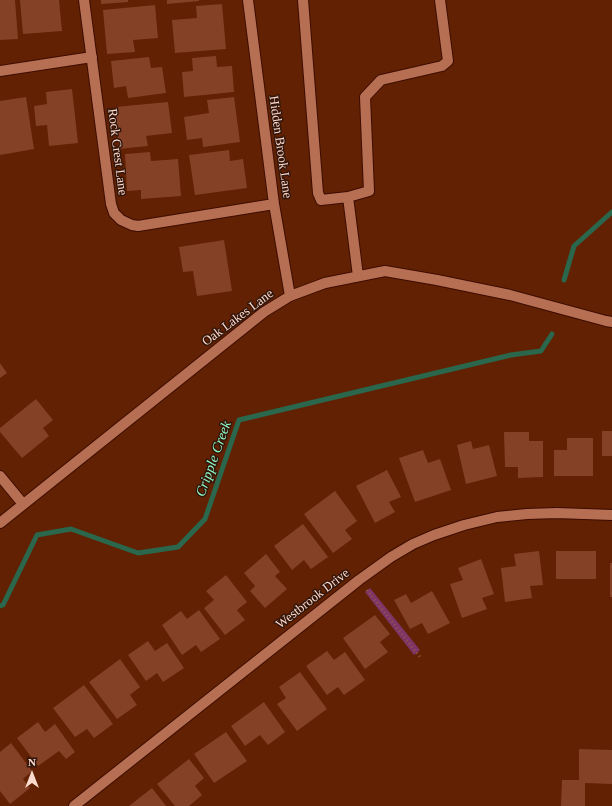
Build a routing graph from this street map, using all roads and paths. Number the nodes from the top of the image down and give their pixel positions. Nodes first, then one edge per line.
1 (84, 0) edge
2 (248, 0) edge
3 (303, 0) edge
4 (440, 0) edge
5 (92, 57) junction
6 (0, 71) edge
7 (348, 197) junction
8 (274, 204) junction
9 (358, 276) junction
10 (290, 296) junction
11 (612, 322) edge
12 (0, 476) edge
13 (23, 504) junction
14 (612, 514) edge
15 (0, 523) edge
16 (359, 580) junction
17 (420, 657) dead end
18 (74, 806) edge

1 - 5 street, Rock Crest Lane
2 - 8 street, Hidden Brook Lane
3 - 7 street
4 - 7 street
5 - 6 street
5 - 8 street, Rock Crest Lane
7 - 9 street
8 - 10 street, Hidden Brook Lane
9 - 10 street, Oak Lakes Lane
9 - 11 street, Oak Lakes Lane
10 - 13 street, Oak Lakes Lane
12 - 13 street
13 - 15 street, Oak Lakes Lane
14 - 16 street, Westbrook Drive
16 - 17 path
16 - 18 street, Westbrook Drive

